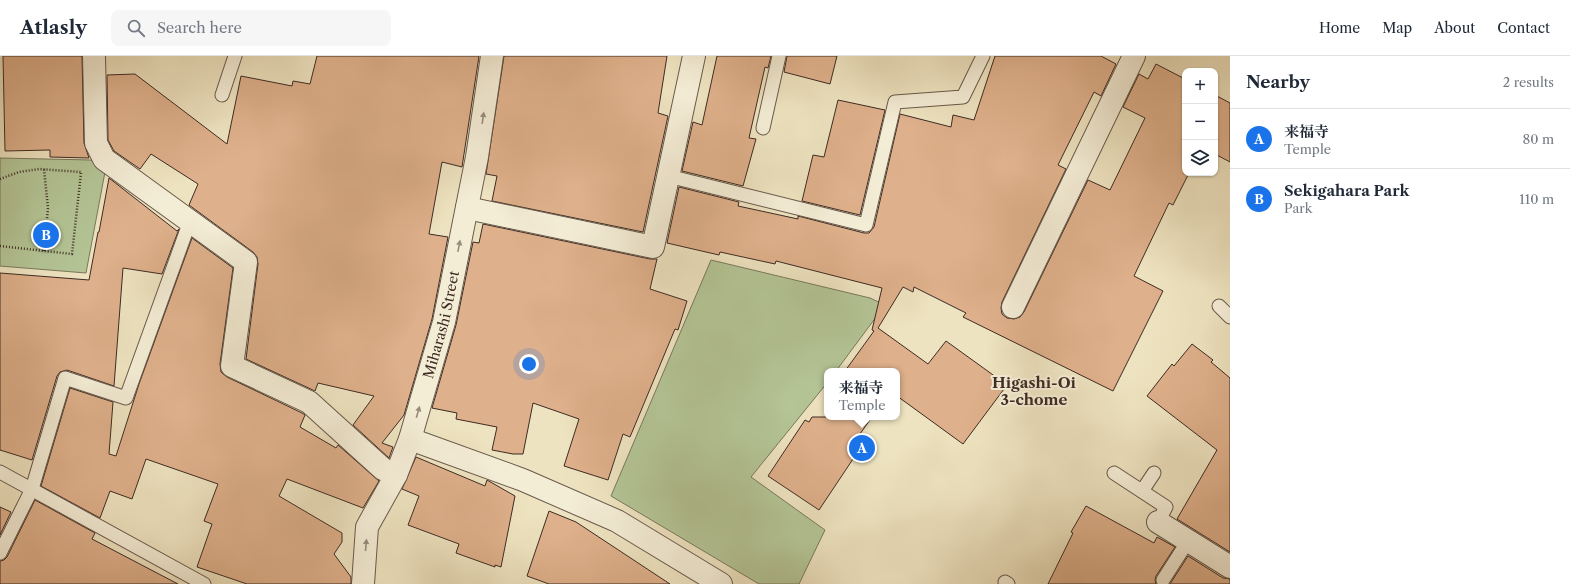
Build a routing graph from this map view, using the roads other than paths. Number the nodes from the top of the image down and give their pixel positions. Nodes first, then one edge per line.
1 (94, 56) edge
2 (235, 56) edge
3 (492, 56) edge
4 (694, 56) edge
5 (779, 56) edge
6 (983, 56) edge
7 (1134, 56) edge
8 (222, 95) dead end
9 (763, 128) dead end
10 (668, 176) junction
11 (467, 208) junction
12 (190, 221) junction
13 (1219, 306) dead end
14 (1013, 307) dead end
15 (1230, 317) edge
16 (410, 439) junction
17 (0, 472) edge
18 (1114, 473) dead end
19 (1154, 473) dead end
20 (396, 475) junction
21 (32, 489) junction
22 (1142, 491) junction
23 (1158, 522) joint
24 (1188, 541) junction
25 (0, 553) edge
26 (1230, 567) edge
27 (1163, 580) dead end
28 (204, 584) edge
29 (362, 584) edge
30 (720, 584) edge

1 - 12 street
2 - 8 lane
11 -> 3 street, Miharashi Street
4 - 10 street
5 - 9 lane
6 - 10 lane
7 - 14 street
10 - 11 street
16 -> 11 street, Miharashi Street
12 - 20 street
12 - 21 lane
13 - 15 lane
16 - 20 street, Miharashi Street
16 - 30 street
17 - 21 lane
18 - 22 lane
19 - 22 lane
29 -> 20 street, Miharashi Street
21 - 25 lane
21 - 28 lane
22 - 23 lane
23 - 24 street
24 - 26 street
24 - 27 lane

